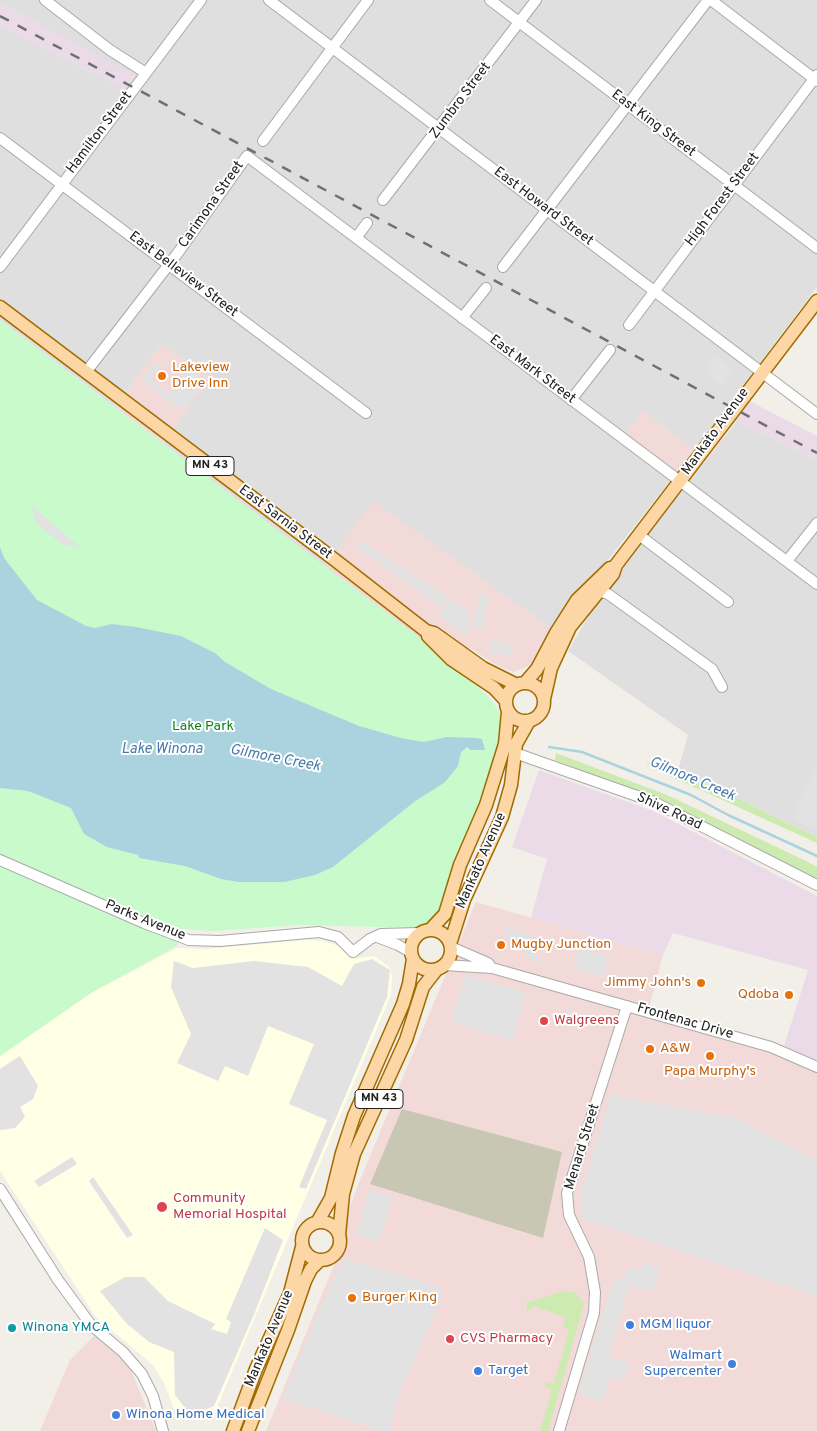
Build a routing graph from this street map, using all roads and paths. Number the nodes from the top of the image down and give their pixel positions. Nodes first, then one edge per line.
1 (45, 0) edge
2 (202, 0) edge
3 (269, 0) edge
4 (368, 0) edge
5 (490, 0) edge
6 (536, 0) edge
7 (710, 0) edge
8 (519, 23) junction
9 (332, 47) junction
10 (146, 73) junction
11 (816, 78) edge
12 (628, 105) junction
13 (439, 129) junction
14 (0, 138) edge
15 (263, 141) dead end
16 (246, 156) joint
17 (62, 185) junction
18 (734, 186) junction
19 (383, 200) dead end
20 (548, 210) junction
21 (367, 222) dead end
22 (356, 238) junction
23 (817, 248) edge
24 (169, 265) junction
25 (0, 267) edge
26 (503, 267) dead end
27 (486, 288) dead end
28 (655, 291) junction
29 (817, 301) edge
30 (0, 307) edge
31 (462, 318) junction
32 (629, 325) dead end
33 (610, 350) dead end
34 (86, 372) junction
35 (761, 372) junction
36 (571, 400) junction
37 (366, 412) dead end
38 (817, 414) edge
39 (680, 482) junction
40 (817, 523) edge
41 (639, 535) junction
42 (788, 561) junction
43 (616, 565) junction
44 (817, 584) edge
45 (599, 591) junction
46 (728, 602) dead end
47 (426, 631) junction
48 (521, 684) junction
49 (722, 687) dead end
50 (544, 699) junction
51 (507, 706) junction
52 (529, 721) junction
53 (515, 754) junction
54 (0, 860) edge
55 (817, 885) edge
56 (425, 932) junction
57 (376, 937) junction
58 (450, 945) junction
59 (412, 956) junction
60 (440, 967) junction
61 (492, 968) junction
62 (627, 1006) junction
63 (817, 1067) edge
64 (0, 1189) edge
65 (318, 1221) junction
66 (339, 1235) junction
67 (302, 1247) junction
68 (320, 1260) junction
69 (242, 1404) junction
70 (163, 1431) edge
71 (233, 1431) edge
72 (237, 1431) edge
73 (248, 1431) edge
74 (559, 1431) edge

1 - 10 street
2 - 10 street, Hamilton Street
3 - 9 street, East Howard Street
4 - 9 street
5 - 8 street, East King Street
6 - 8 street, Zumbro Street
7 - 11 street
7 - 12 street
8 - 12 street, East King Street
8 - 13 street, Zumbro Street
9 - 13 street, East Howard Street
9 - 15 street
10 - 17 street, Hamilton Street
11 - 18 street, High Forest Street
12 - 18 street, East King Street
12 - 20 street
13 - 19 street, Zumbro Street
13 - 20 street, East Howard Street
14 - 17 street, East Belleview Street
16 - 22 street, East Mark Street
16 - 24 street, Carimona Street
17 - 24 street, East Belleview Street
17 - 25 street, Hamilton Street
18 - 23 street, East King Street
18 - 28 street, High Forest Street
20 - 26 street
20 - 28 street, East Howard Street
21 - 22 street
22 - 31 street, East Mark Street
24 - 34 street, Carimona Street
24 - 37 street, East Belleview Street
27 - 31 street
28 - 32 street, High Forest Street
28 - 35 street, East Howard Street
29 - 35 main road, Mankato Avenue
30 - 34 main road, East Sarnia Street / MN 43
31 - 36 street, East Mark Street
33 - 36 street
34 - 47 main road, East Sarnia Street / MN 43
35 - 38 street, East Howard Street
35 - 39 main road, Mankato Avenue
36 - 39 street, East Mark Street
39 - 41 main road, Mankato Avenue
39 - 42 street, East Mark Street
40 - 42 street
41 - 43 main road, Mankato Avenue
41 - 46 street
42 - 44 street, East Mark Street
43 - 45 main road, Mankato Avenue
43 - 48 main road, Mankato Avenue
45 - 49 street
45 - 50 main road, Mankato Avenue
47 - 48 main road, East Sarnia Street / MN 43
47 - 51 main road, East Sarnia Street / MN 43
48 - 50 main road, MN 43
48 - 51 main road, Mankato Avenue / MN 43
50 - 52 main road, Mankato Avenue / MN 43
51 - 52 main road, MN 43
51 - 56 main road, Mankato Avenue / MN 43
52 - 53 main road, Mankato Avenue / MN 43
53 - 55 street, Shive Road
53 - 58 main road, Mankato Avenue / MN 43
54 - 57 street, Parks Avenue
56 - 57 street, Parks Avenue
56 - 58 main road
56 - 59 main road, Mankato Avenue / MN 43
57 - 59 street
58 - 60 main road, Mankato Avenue / MN 43
58 - 61 street, Frontenac Drive
59 - 60 main road
59 - 65 main road, Mankato Avenue / MN 43
60 - 61 street, Frontenac Drive
60 - 66 main road, Mankato Avenue / MN 43
61 - 62 street, Frontenac Drive
62 - 63 street, Frontenac Drive
62 - 74 street, Menard Street
64 - 70 street
65 - 66 main road
65 - 67 main road, Mankato Avenue / MN 43
66 - 68 main road, Mankato Avenue / MN 43
67 - 68 main road
67 - 69 main road, Mankato Avenue / MN 43
68 - 73 main road, Mankato Avenue / MN 43
69 - 71 main road, Mankato Avenue / MN 43
69 - 72 street

